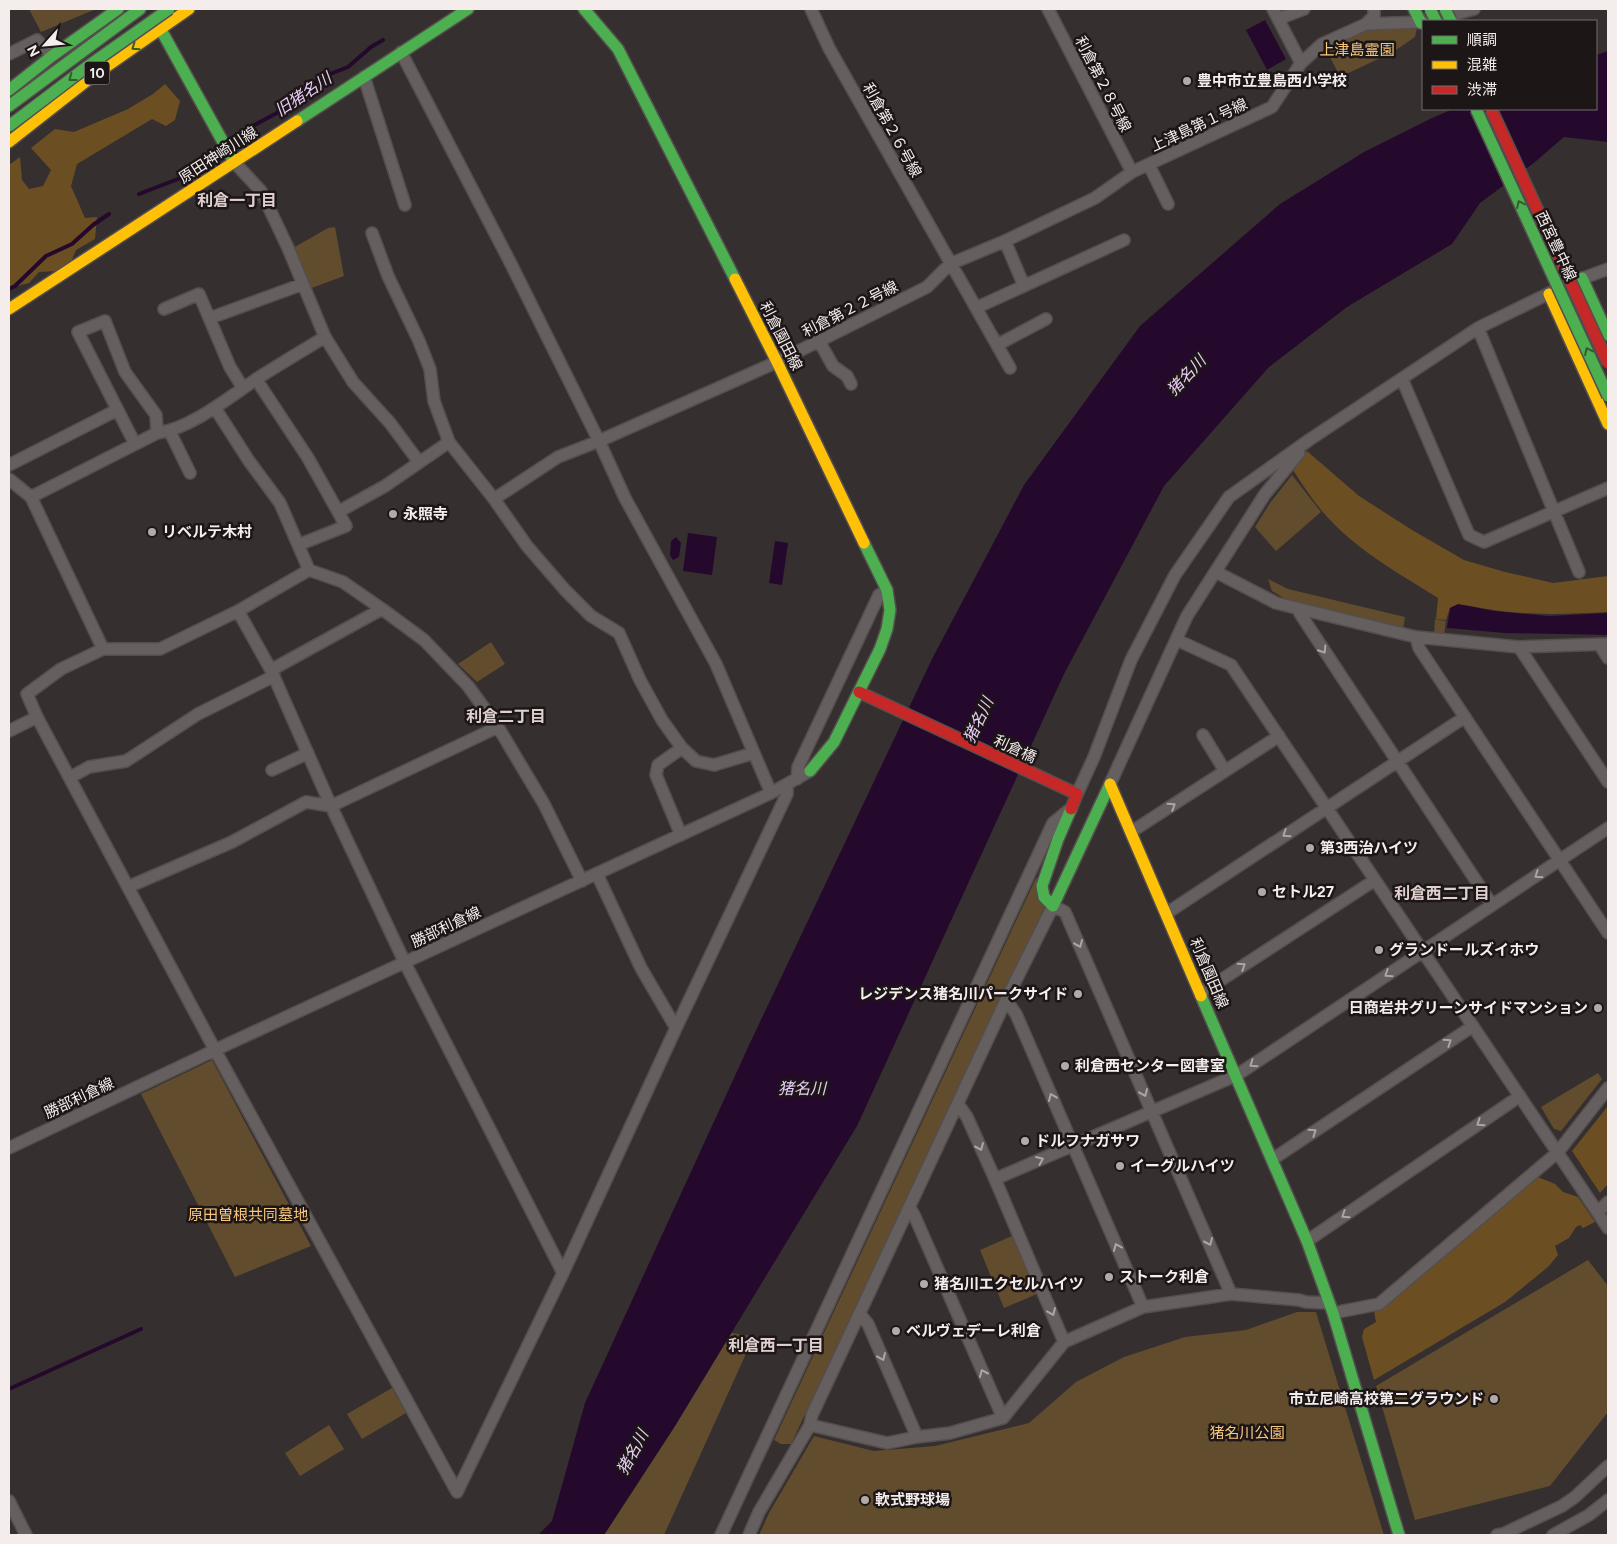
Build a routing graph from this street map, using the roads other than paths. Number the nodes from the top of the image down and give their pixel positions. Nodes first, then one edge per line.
1 (118, 9) edge
2 (140, 9) edge
3 (149, 9) edge
4 (169, 9) edge
5 (189, 9) edge
6 (468, 9) edge
7 (584, 9) edge
8 (811, 9) edge
9 (1048, 9) edge
10 (1304, 9) edge
11 (1374, 9) edge
12 (1414, 9) edge
13 (1474, 9) edge
14 (1461, 10) edge
15 (1276, 14) edge
16 (1422, 20) edge
17 (1430, 20) edge
18 (1422, 22) edge
19 (1366, 24) junction
20 (160, 29) junction
21 (401, 52) junction
22 (9, 54) edge
23 (52, 56) junction
24 (1301, 63) junction
25 (364, 77) junction
26 (9, 90) edge
27 (9, 106) edge
28 (1476, 110) edge
29 (1491, 110) edge
30 (9, 126) edge
31 (9, 142) edge
32 (234, 162) junction
33 (1148, 165) junction
34 (1132, 172) junction
35 (1168, 204) dead end
36 (405, 205) dead end
37 (372, 232) dead end
38 (1124, 240) dead end
39 (1005, 241) junction
40 (950, 264) junction
41 (1608, 269) edge
42 (1582, 278) junction
43 (303, 284) junction
44 (1024, 286) junction
45 (1549, 294) junction
46 (980, 306) dead end
47 (9, 309) edge
48 (164, 309) dead end
49 (210, 318) junction
50 (1046, 319) dead end
51 (1478, 328) junction
52 (1608, 335) edge
53 (325, 337) junction
54 (819, 341) junction
55 (997, 345) junction
56 (777, 362) junction
57 (1608, 363) edge
58 (1010, 368) dead end
59 (256, 379) junction
60 (1402, 379) junction
61 (851, 384) dead end
62 (243, 388) junction
63 (1608, 388) edge
64 (1594, 393) junction
65 (1608, 396) edge
66 (215, 408) junction
67 (117, 410) junction
68 (1608, 424) edge
69 (170, 432) junction
70 (157, 433) junction
71 (1310, 440) junction
72 (599, 441) junction
73 (449, 442) junction
74 (136, 444) junction
75 (418, 462) junction
76 (9, 466) edge
77 (190, 474) dead end
78 (9, 479) edge
79 (1608, 488) edge
80 (31, 497) junction
81 (494, 499) junction
82 (338, 512) junction
83 (1554, 512) junction
84 (298, 545) junction
85 (308, 570) junction
86 (1216, 572) junction
87 (1578, 572) dead end
88 (887, 590) junction
89 (382, 609) junction
90 (1297, 609) junction
91 (238, 611) junction
92 (1416, 637) junction
93 (1177, 640) junction
94 (1604, 645) edge
95 (1519, 647) junction
96 (103, 649) junction
97 (1608, 658) edge
98 (273, 673) junction
99 (859, 692) junction
100 (1465, 716) junction
101 (37, 717) junction
102 (498, 727) junction
103 (9, 731) edge
104 (1203, 735) dead end
105 (1279, 736) junction
106 (682, 748) junction
107 (308, 753) junction
108 (754, 753) junction
109 (1396, 761) junction
110 (272, 770) dead end
111 (810, 771) joint
112 (1225, 771) junction
113 (71, 777) junction
114 (798, 779) junction
115 (1608, 782) edge
116 (1110, 784) junction
117 (786, 785) junction
118 (771, 793) junction
119 (1077, 794) junction
120 (331, 806) junction
121 (1327, 808) junction
122 (1069, 810) junction
123 (1608, 828) edge
124 (1132, 832) junction
125 (681, 835) junction
126 (1560, 860) junction
127 (597, 874) junction
128 (582, 880) junction
129 (1375, 880) junction
130 (128, 888) junction
131 (1492, 905) junction
132 (1053, 906) junction
133 (1167, 913) junction
134 (1608, 933) edge
135 (1423, 951) junction
136 (405, 963) junction
137 (1201, 993) junction
138 (1006, 1000) junction
139 (1473, 1026) junction
140 (676, 1028) junction
141 (215, 1050) junction
142 (1236, 1075) junction
143 (1608, 1088) edge
144 (1520, 1096) junction
145 (958, 1104) junction
146 (1152, 1112) junction
147 (1073, 1146) junction
148 (9, 1148) edge
149 (1558, 1152) junction
150 (1273, 1159) junction
151 (995, 1180) junction
152 (1608, 1202) edge
153 (910, 1208) junction
154 (1598, 1212) junction
155 (1608, 1228) edge
156 (1307, 1241) junction
157 (563, 1273) junction
158 (1231, 1294) junction
159 (1143, 1307) junction
160 (1331, 1308) junction
161 (860, 1314) junction
162 (1064, 1342) junction
163 (1003, 1418) junction
164 (810, 1425) junction
165 (917, 1437) junction
166 (1608, 1466) edge
167 (9, 1501) edge
168 (1606, 1507) edge
169 (26, 1535) edge
170 (722, 1535) edge
171 (749, 1535) edge
172 (1399, 1535) edge
173 (1497, 1535) edge
174 (1553, 1535) edge

1 - 23 main road
2 - 27 main road
3 - 20 main road
4 -> 30 main road, bridge
5 - 20 main road, 10
6 - 21 main road, 原田神崎川線
7 - 56 main road, 利倉園田線
8 - 40 street, 利倉第２６号線
9 - 34 street, 利倉第２８号線
10 - 15 street
11 - 19 street
12 - 16 main road
13 - 14 street, 上津島第１号線
14 - 17 street, 上津島第１号線
15 - 24 street
18 - 19 street, 上津島第１号線
19 - 24 street, 上津島第１号線
20 -> 31 main road, 10
20 - 32 main road
21 - 25 main road, 原田神崎川線
21 - 72 street
22 - 23 street
23 - 26 main road
24 - 33 street, 上津島第１号線
25 - 32 main road, 原田神崎川線
25 - 36 street
65 -> 28 main road, 西宮豊中線, bridge
29 - 57 main road, 西宮豊中線, bridge
32 - 43 street
32 - 47 main road, 原田神崎川線
33 - 34 street, 上津島第１号線
33 - 35 street
34 - 39 street, 利倉第２２号線
37 - 73 street
38 - 44 street
39 - 40 street, 利倉第２２号線
39 - 44 street
40 - 54 street, 利倉第２２号線
40 - 55 street, 利倉第２６号線
41 - 42 street
42 - 45 street
42 - 52 main road
43 - 49 street
43 - 53 street
44 - 46 street
45 - 51 street
45 - 64 main road
48 - 49 street
49 - 62 street
50 - 55 street
51 - 60 street
51 - 83 street
53 - 59 street
53 - 75 street
54 - 56 street, 利倉第２２号線
54 - 61 street
55 - 58 street, 利倉第２６号線
56 - 72 street, 利倉第２２号線
56 - 88 main road, 利倉園田線
59 - 62 street
59 - 82 street
60 - 71 street
60 - 83 street
62 - 66 street
63 - 64 main road
64 - 68 main road
66 - 69 street
66 - 84 street
67 - 70 street
67 - 74 street
67 - 76 street
69 - 70 street
69 - 77 street
70 - 74 street
71 - 86 street
71 - 119 street
72 - 81 street, 利倉第２２号線
72 - 108 street
73 - 75 street
73 - 81 street
74 - 80 street
75 - 82 street
78 - 80 street
79 - 83 street
80 - 96 street
81 - 106 street
82 - 84 street
83 - 87 street
84 - 85 street
85 - 89 street
85 - 91 street
86 - 90 street
86 - 93 street
88 - 99 main road, 利倉園田線
88 - 114 street
89 - 98 street
89 - 102 street
90 - 92 street
90 -> 109 street
91 - 96 street
91 - 98 street
92 - 95 street
92 - 100 street
93 - 105 street
93 - 116 street
94 - 95 street
94 - 97 street
95 - 115 street
96 - 101 street
98 - 107 street
98 - 113 street
99 - 111 main road, 勝部利倉線
99 - 119 main road, 利倉橋
100 - 109 street
100 - 126 street
101 - 103 street
101 - 113 street
102 - 120 street
102 - 128 street
104 - 112 street
105 - 112 street
105 - 121 street
106 - 108 street
106 - 125 street
107 - 110 street
107 - 120 street
108 - 118 street
109 - 121 street
109 - 131 street
111 - 114 street, 勝部利倉線
124 -> 112 street
113 - 130 street
114 - 117 street, 勝部利倉線
116 - 124 main road, 利倉園田線
116 - 132 main road
117 - 118 street, 勝部利倉線
117 - 140 street
118 - 125 street, 勝部利倉線
119 - 122 main road
120 - 130 street
120 - 136 street
121 - 129 street
121 -> 133 street
122 - 132 main road
122 - 170 street
123 - 126 street
124 - 133 main road, 利倉園田線
125 - 127 street, 勝部利倉線
126 -> 131 street
126 - 134 street
127 - 128 street, 勝部利倉線
127 - 140 street
128 - 136 street, 勝部利倉線
129 - 135 street
137 -> 129 street
130 - 141 street
131 - 135 street
132 - 138 street
132 -> 146 street
133 - 137 main road, 利倉園田線
135 - 139 street
135 -> 142 street
136 - 141 street, 勝部利倉線
136 - 157 street
137 - 142 main road, 利倉園田線
138 - 145 street
147 -> 138 street
139 - 144 street
150 -> 139 street
140 - 157 street
141 - 148 street, 勝部利倉線
141 - 157 street
142 - 146 street
142 - 150 main road, 利倉園田線
143 - 149 street
144 - 149 street
144 -> 156 street
145 -> 151 street
145 - 153 street
146 - 147 street
146 -> 158 street
151 -> 147 street
159 -> 147 street
149 - 154 street
149 - 160 street
150 - 156 main road, 利倉園田線
151 -> 162 street
152 - 154 street
153 - 161 street
163 -> 153 street
154 - 155 street
156 - 160 main road, 利倉園田線
158 - 159 street
158 - 160 street
159 - 162 street
160 - 172 main road, 利倉園田線
161 - 164 street
161 -> 165 street
162 - 163 street
163 - 165 street
164 - 165 street
164 - 171 street
166 - 173 street
167 - 169 street
168 - 174 street

